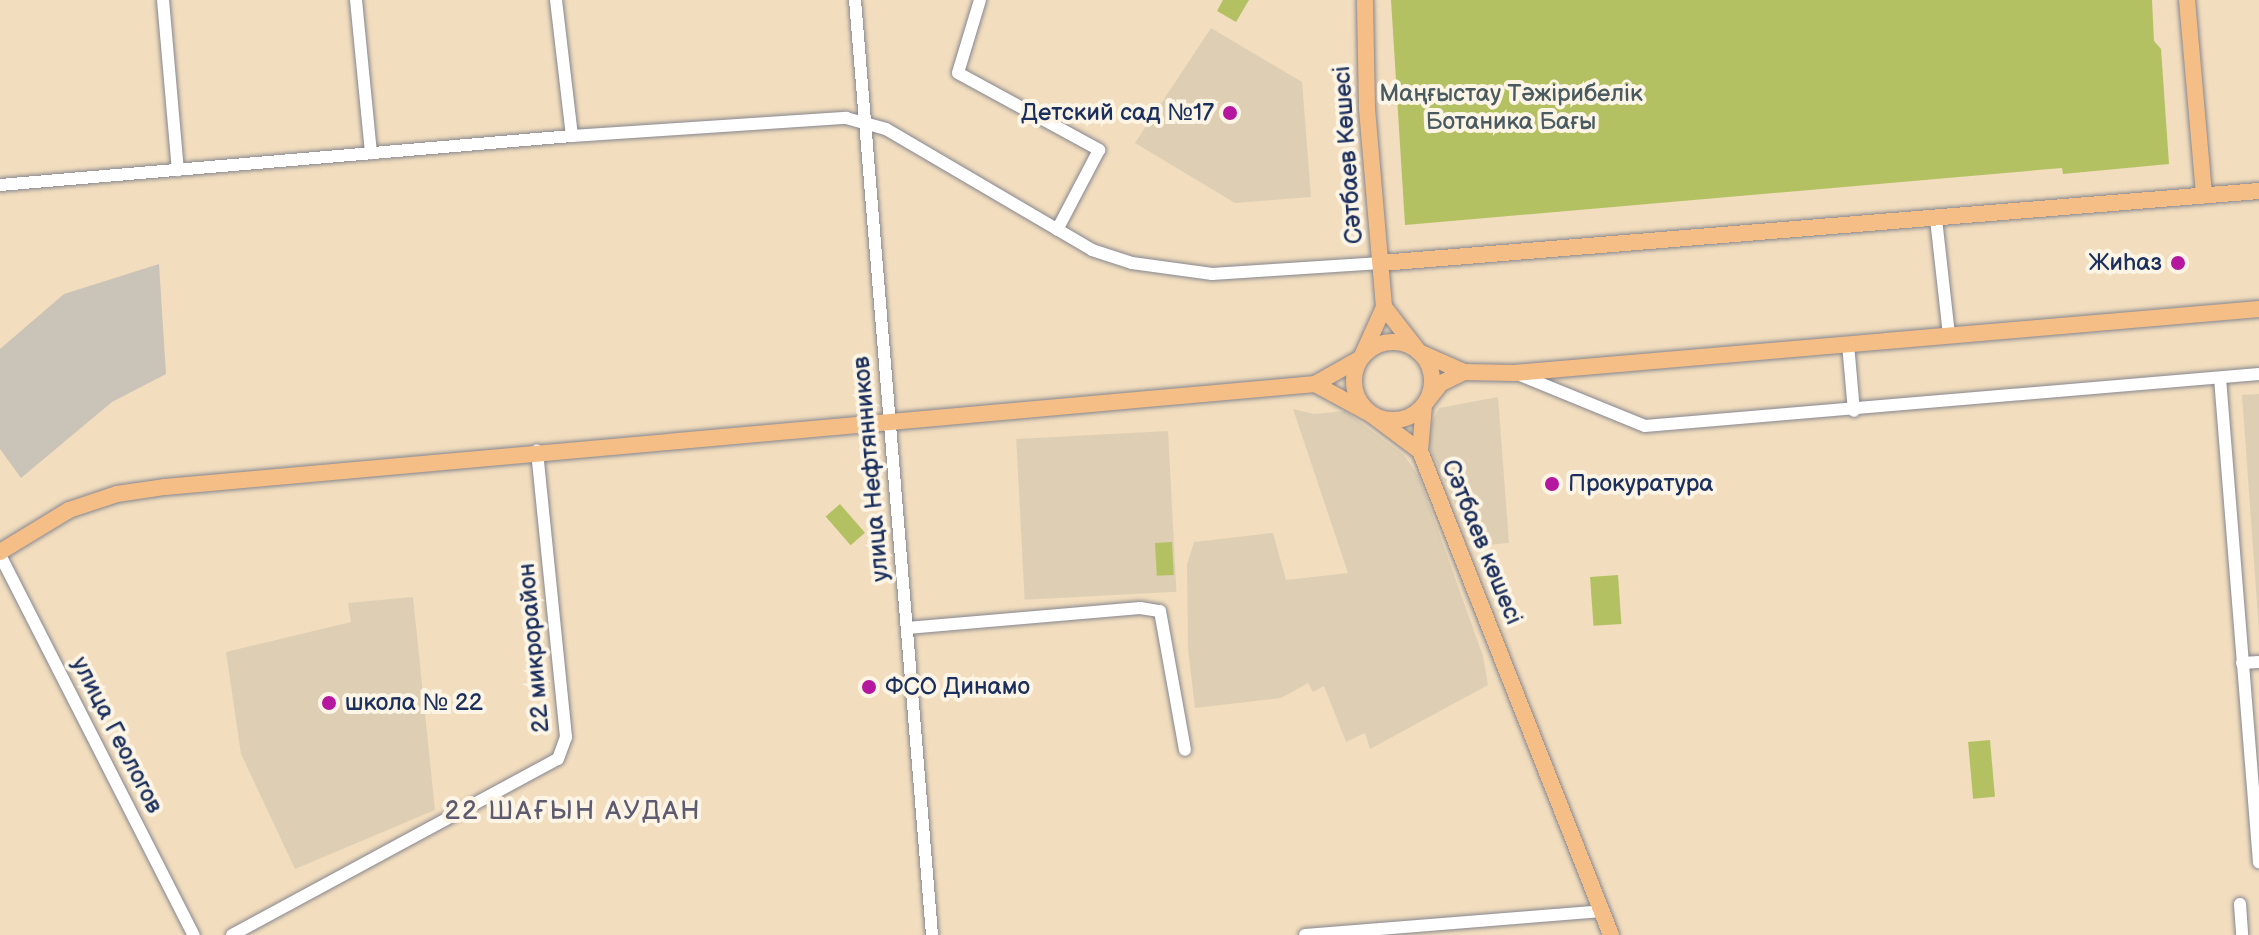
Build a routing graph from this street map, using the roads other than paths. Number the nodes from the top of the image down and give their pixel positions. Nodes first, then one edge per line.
1 (163, 0) edge
2 (356, 0) edge
3 (556, 0) edge
4 (855, 0) edge
5 (980, 0) edge
6 (1365, 0) edge
7 (2187, 0) edge
8 (863, 120) junction
9 (572, 136) junction
10 (371, 153) junction
11 (178, 170) junction
12 (0, 185) edge
13 (2259, 191) edge
14 (2204, 195) junction
15 (1936, 219) junction
16 (1057, 230) junction
17 (1381, 263) junction
18 (1384, 307) junction
19 (2259, 309) edge
20 (1949, 335) junction
21 (1848, 344) junction
22 (1419, 352) junction
23 (1361, 358) junction
24 (1464, 372) junction
25 (1514, 373) junction
26 (2259, 374) edge
27 (2220, 378) junction
28 (1315, 384) junction
29 (1424, 405) junction
30 (1854, 411) junction
31 (1372, 415) junction
32 (890, 418) junction
33 (537, 450) junction
34 (1420, 451) junction
35 (0, 553) edge
36 (907, 628) junction
37 (2259, 662) edge
38 (2242, 663) junction
39 (1185, 750) dead end
40 (2258, 836) edge
41 (2259, 862) edge
42 (2240, 904) dead end
43 (1601, 909) junction
44 (194, 935) edge
45 (232, 935) edge
46 (932, 935) edge
47 (1305, 935) edge
48 (1611, 935) edge
49 (2242, 935) edge

1 - 11 street
2 - 10 street
3 - 9 street
4 - 8 street, улица Нефтянников
5 - 16 street
6 - 17 main road, Сәтбаев Көшесі
7 - 14 main road
8 - 9 street
8 - 16 street
8 - 32 street, улица Нефтянников
9 - 10 street
10 - 11 street
11 - 12 street
13 - 14 main road
14 - 15 main road
15 - 17 main road
15 - 20 street
16 - 17 street
17 - 18 main road, Сәтбаев Көшесі
18 - 22 main road
18 - 23 main road, Сәтбаев Көшесі
19 - 20 main road
20 - 21 main road
21 - 25 main road
21 - 30 street
22 - 23 main road
22 - 24 main road
22 - 29 main road
23 - 28 main road
23 - 31 main road
24 - 25 main road
24 - 29 main road
25 - 30 street
26 - 27 street
27 - 30 street
27 - 38 street
28 - 31 main road, Сәтбаев көшесі
28 - 32 main road
29 - 31 main road
29 - 34 main road, Сәтбаев көшесі
31 - 34 main road, Сәтбаев көшесі
32 - 33 main road
32 - 36 street, улица Нефтянников
33 - 35 main road
33 - 45 street, 22 микрорайон
34 - 43 main road, Сәтбаев көшесі
35 - 44 street, улица Геологов
36 - 39 street
36 - 46 street, улица Нефтянников
37 - 38 street
38 - 40 street
40 - 41 street
42 - 49 street
43 - 47 street
43 - 48 main road

